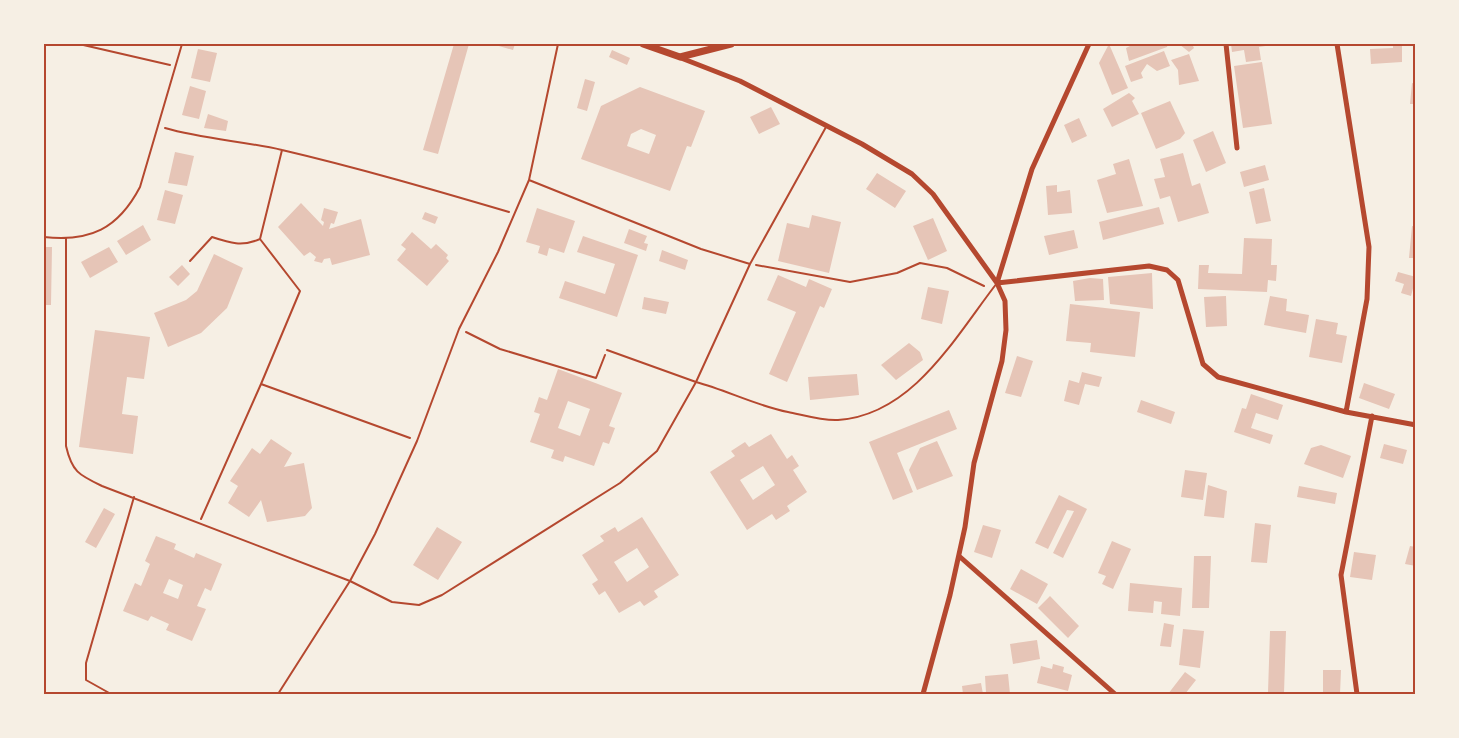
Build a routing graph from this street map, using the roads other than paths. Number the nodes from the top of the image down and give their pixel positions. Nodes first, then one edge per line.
1 (182, 44) edge
2 (558, 44) edge
3 (644, 44) edge
4 (731, 44) edge
5 (1089, 44) edge
6 (1226, 44) edge
7 (1337, 44) edge
8 (655, 45) edge
9 (680, 57) junction
10 (826, 126) junction
11 (1237, 148) dead end
12 (529, 180) junction
13 (44, 237) edge
14 (66, 239) junction
15 (750, 264) junction
16 (997, 284) junction
17 (607, 350) road end
18 (696, 382) junction
19 (1346, 412) junction
20 (1372, 417) junction
21 (1416, 424) edge
22 (134, 497) junction
23 (959, 556) junction
24 (350, 581) junction
25 (111, 694) edge
26 (278, 694) edge
27 (923, 694) edge
28 (1115, 694) edge
29 (1357, 694) edge

1 - 14 lane
2 - 12 lane
3 - 8 street
4 - 9 street
5 - 16 street
6 - 11 street
7 - 19 street
8 - 9 street
9 - 10 street
10 - 15 lane
10 - 16 street
12 - 15 lane
12 - 24 lane
13 - 14 lane
14 - 22 lane
15 - 18 lane
16 - 18 lane
16 - 19 street
16 - 23 street
17 - 18 lane
18 - 24 lane
19 - 20 street
20 - 21 street
20 - 29 street
22 - 24 lane
22 - 25 lane
23 - 27 street
23 - 28 street
24 - 26 lane

